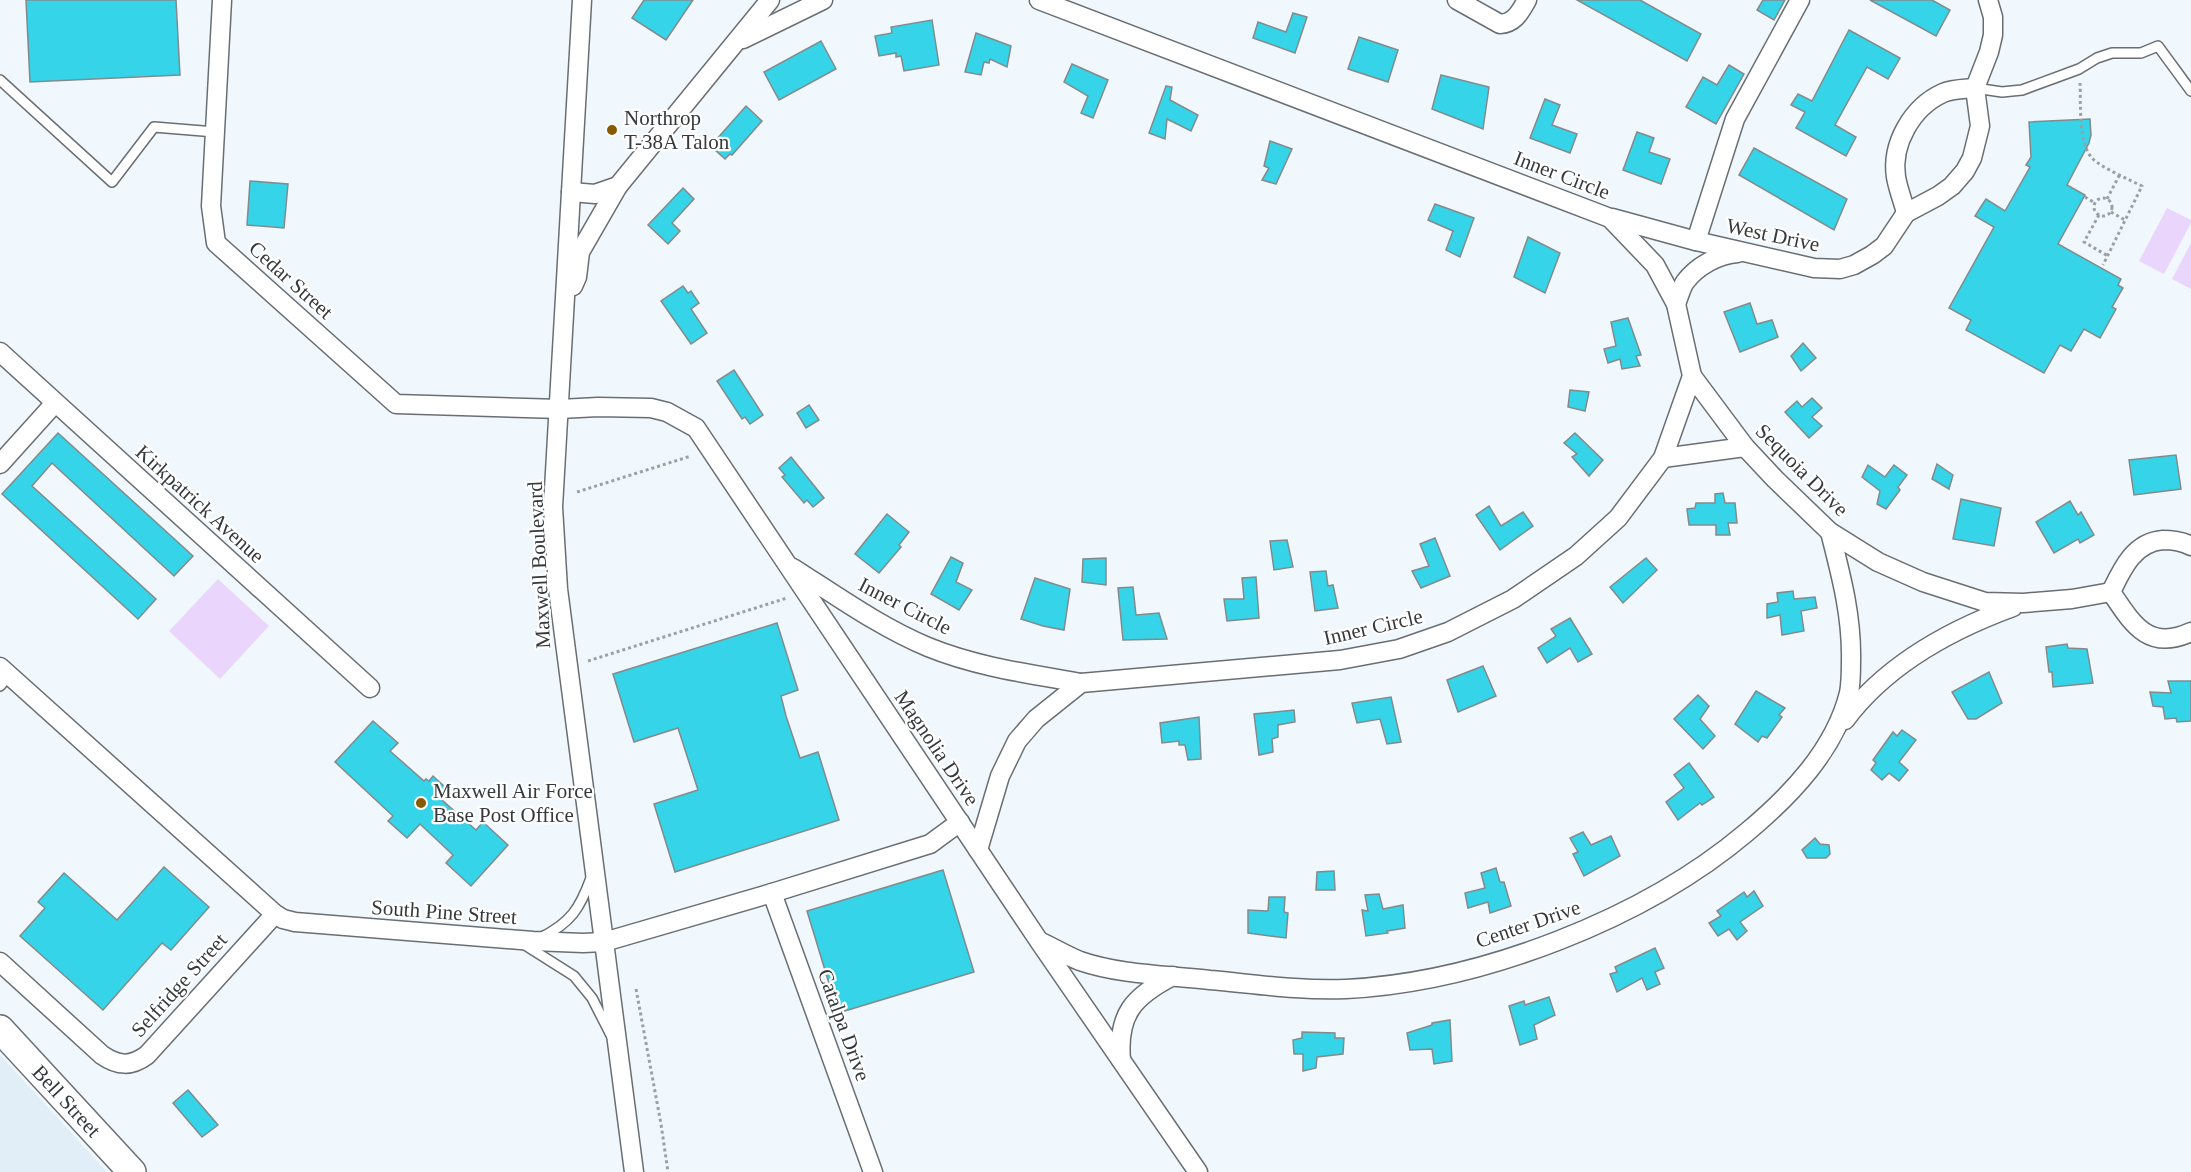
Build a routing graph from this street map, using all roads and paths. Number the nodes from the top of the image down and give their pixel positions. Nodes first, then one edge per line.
1 (222, 0) edge
2 (582, 0) edge
3 (770, 0) edge
4 (823, 0) edge
5 (1039, 0) edge
6 (1457, 0) edge
7 (1527, 0) edge
8 (1800, 0) edge
9 (1988, 0) edge
10 (736, 42) junction
11 (2079, 69) junction
12 (0, 80) edge
13 (1975, 88) junction
14 (2191, 91) edge
15 (215, 132) junction
16 (2120, 174) junction
17 (618, 186) junction
18 (571, 192) junction
19 (2085, 197) dead end
20 (2107, 199) junction
21 (2095, 203) junction
22 (2111, 212) junction
23 (1906, 213) junction
24 (2099, 216) junction
25 (1610, 218) junction
26 (2125, 220) junction
27 (1696, 241) junction
28 (1746, 253) junction
29 (2108, 256) junction
30 (2103, 266) dead end
31 (1676, 304) junction
32 (564, 310) junction
33 (0, 352) edge
34 (1692, 376) junction
35 (55, 403) junction
36 (604, 407) joint
37 (560, 409) junction
38 (1745, 447) junction
39 (691, 456) dead end
40 (1664, 458) junction
41 (0, 464) edge
42 (577, 492) dead end
43 (1830, 532) junction
44 (2191, 546) edge
45 (786, 564) junction
46 (2111, 592) junction
47 (787, 598) dead end
48 (2023, 603) junction
49 (2191, 632) edge
50 (588, 661) dead end
51 (3, 676) edge
52 (1081, 683) junction
53 (370, 688) dead end
54 (1831, 738) junction
55 (960, 822) junction
56 (978, 850) junction
57 (594, 870) junction
58 (772, 893) junction
59 (275, 914) junction
60 (526, 941) junction
61 (1039, 941) junction
62 (604, 942) junction
63 (0, 962) edge
64 (1173, 976) junction
65 (636, 989) dead end
66 (0, 1029) edge
67 (620, 1053) junction
68 (1121, 1060) junction
69 (132, 1172) edge
70 (634, 1172) edge
71 (645, 1172) edge
72 (668, 1172) edge
73 (873, 1172) edge
74 (1198, 1172) edge

1 - 15 street, Cedar Street
2 - 18 street, Maxwell Boulevard
3 - 10 street
4 - 10 street
5 - 25 street, Inner Circle
6 - 7 street
8 - 27 street
9 - 13 street, West Drive
10 - 17 street
11 - 13 lane
11 - 14 lane
11 - 16 path
12 - 15 lane
13 - 23 street, West Drive
13 - 23 street
15 - 37 street, Cedar Street
16 - 20 path
16 - 26 path
17 - 18 street
17 - 32 street
18 - 32 street, Maxwell Boulevard
19 - 21 path
20 - 21 path
20 - 22 path
21 - 24 path
22 - 24 path
22 - 26 path
23 - 28 street, West Drive
24 - 29 path
25 - 27 street, West Drive
25 - 31 street, Inner Circle
26 - 29 path
27 - 28 street, West Drive
28 - 31 street
29 - 30 path
31 - 34 street, Inner Circle
32 - 37 street, Maxwell Boulevard
33 - 35 street, Kirkpatrick Avenue
34 - 38 street, Sequoia Drive
34 - 40 street, Inner Circle
35 - 41 street
35 - 53 street, Kirkpatrick Avenue
36 - 37 street, Cedar Street
36 - 45 street, Magnolia Drive
37 - 57 street, Maxwell Boulevard
38 - 40 street
38 - 43 street, Sequoia Drive
39 - 42 path
40 - 52 street, Inner Circle
43 - 48 street, Sequoia Drive
43 - 54 street, Center Drive
44 - 46 street
45 - 52 street, Inner Circle
45 - 55 street, Magnolia Drive
46 - 48 street, Sequoia Drive
46 - 49 street
47 - 50 path
48 - 54 street, Center Drive
51 - 59 street, South Pine Street
52 - 56 street
54 - 64 street, Center Drive
55 - 56 street, Magnolia Drive
55 - 58 street, South Pine Street
56 - 61 street, Magnolia Drive
57 - 60 lane
57 - 62 street, Maxwell Boulevard
58 - 62 street, South Pine Street
58 - 73 street, Catalpa Drive
59 - 60 street, South Pine Street
59 - 63 street, Selfridge Street
60 - 62 street, South Pine Street
60 - 67 lane
61 - 64 street, Center Drive
61 - 68 street, Magnolia Drive
62 - 67 street, Maxwell Boulevard
64 - 68 street
65 - 72 path
66 - 69 main road, Bell Street
67 - 70 street, Maxwell Boulevard
67 - 71 street, Maxwell Boulevard
68 - 74 street, Magnolia Drive

